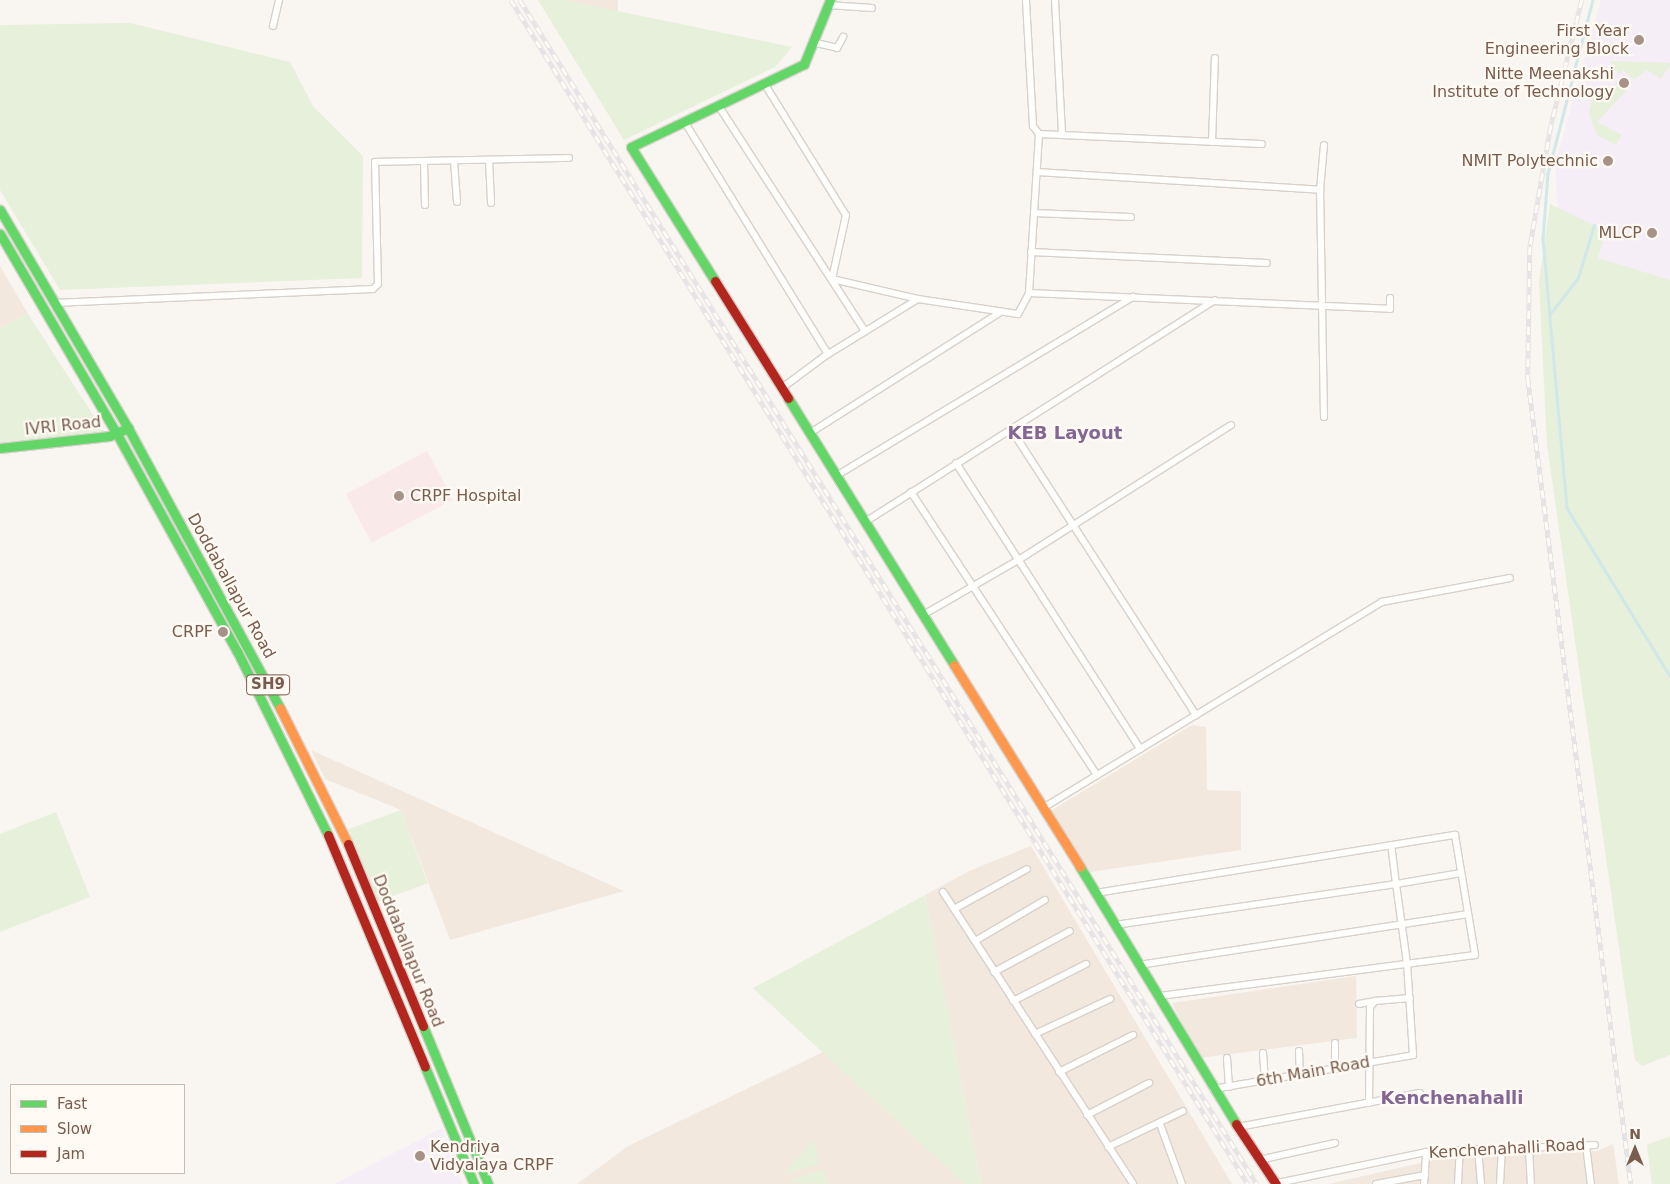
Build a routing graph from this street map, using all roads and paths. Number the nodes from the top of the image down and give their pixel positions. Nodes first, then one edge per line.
1 (279, 0) edge
2 (1026, 0) edge
3 (1055, 0) edge
4 (829, 2) edge
5 (872, 8) dead end
6 (273, 26) dead end
7 (843, 37) dead end
8 (812, 42) junction
9 (1215, 58) dead end
10 (764, 83) junction
11 (718, 105) junction
12 (684, 121) junction
13 (1039, 134) junction
14 (1062, 135) junction
15 (1212, 142) junction
16 (1262, 144) dead end
17 (1324, 145) dead end
18 (569, 158) dead end
19 (489, 160) junction
20 (424, 161) junction
21 (454, 161) junction
22 (1036, 172) junction
23 (1320, 190) junction
24 (457, 202) dead end
25 (491, 202) dead end
26 (425, 205) dead end
27 (0, 210) edge
28 (1034, 213) junction
29 (1131, 217) dead end
30 (0, 234) edge
31 (1031, 252) junction
32 (1267, 263) dead end
33 (832, 279) junction
34 (1029, 293) junction
35 (1134, 297) junction
36 (1390, 298) dead end
37 (918, 299) junction
38 (1215, 300) junction
39 (54, 303) junction
40 (1323, 304) junction
41 (999, 313) junction
42 (866, 331) junction
43 (828, 354) junction
44 (782, 388) junction
45 (1324, 417) dead end
46 (1231, 425) dead end
47 (128, 428) junction
48 (1011, 429) junction
49 (810, 433) junction
50 (117, 434) junction
51 (0, 448) edge
52 (956, 463) junction
53 (836, 476) junction
54 (911, 492) junction
55 (865, 522) junction
56 (1074, 524) junction
57 (1020, 559) junction
58 (1510, 578) dead end
59 (973, 587) junction
60 (923, 615) junction
61 (1196, 715) junction
62 (1140, 749) junction
63 (1097, 775) junction
64 (1043, 808) junction
65 (1391, 845) junction
66 (1027, 869) dead end
67 (1461, 873) junction
68 (1396, 884) junction
69 (943, 892) dead end
70 (1096, 893) junction
71 (1045, 900) dead end
72 (954, 909) junction
73 (1468, 914) junction
74 (1402, 923) junction
75 (1115, 925) junction
76 (1070, 931) dead end
77 (974, 941) junction
78 (1407, 963) junction
79 (1086, 964) dead end
80 (1139, 966) junction
81 (994, 972) junction
82 (1158, 996) junction
83 (1410, 998) junction
84 (1110, 999) dead end
85 (1013, 1001) junction
86 (1375, 1001) junction
87 (1359, 1004) dead end
88 (1035, 1034) junction
89 (1133, 1034) dead end
90 (1335, 1043) dead end
91 (1299, 1051) dead end
92 (1263, 1053) dead end
93 (1227, 1058) dead end
94 (1368, 1063) junction
95 (1335, 1068) junction
96 (1059, 1072) junction
97 (1300, 1075) junction
98 (1265, 1081) junction
99 (1149, 1083) dead end
100 (1229, 1087) junction
101 (1213, 1090) junction
102 (1420, 1093) dead end
103 (1369, 1103) junction
104 (1183, 1111) dead end
105 (1087, 1115) junction
106 (1160, 1124) junction
107 (1238, 1127) junction
108 (1335, 1143) dead end
109 (1586, 1145) junction
110 (1595, 1145) dead end
111 (1108, 1147) junction
112 (1529, 1148) junction
113 (1478, 1149) junction
114 (1460, 1150) junction
115 (1502, 1150) junction
116 (1426, 1152) junction
117 (1259, 1160) junction
118 (1425, 1175) junction
119 (1275, 1183) edge
120 (474, 1184) edge
121 (488, 1184) edge
122 (1133, 1184) edge
123 (1182, 1184) edge
124 (1376, 1184) edge
125 (1424, 1184) edge
126 (1458, 1184) edge
127 (1481, 1184) edge
128 (1500, 1184) edge
129 (1531, 1184) edge
130 (1591, 1184) edge

1 - 6 street
2 - 13 street
3 - 14 street
4 - 5 street
4 - 8 main road
7 - 8 street
8 - 10 main road
9 - 15 street
10 - 11 main road
10 - 33 street
11 - 12 main road
11 - 33 street
12 - 43 street
12 - 44 main road
13 - 14 street
13 - 22 street
14 - 15 street
15 - 16 street
17 - 23 street
18 - 19 street
19 - 21 street
19 - 25 street
20 - 21 street
20 - 26 street
20 - 39 street
21 - 24 street
22 - 23 street
22 - 28 street
23 - 40 street
27 - 39 main road, Doddaballapur Road / SH9
28 - 29 street
28 - 31 street
30 - 50 main road, Doddaballapur Road / SH9
31 - 32 street
31 - 34 street
33 - 37 street
33 - 42 street
34 - 35 street
34 - 41 street
35 - 38 street
35 - 53 street
36 - 40 street
37 - 41 street
37 - 42 street
38 - 40 street
38 - 48 street
39 - 47 main road, Doddaballapur Road / SH9
40 - 45 street
41 - 49 street
42 - 43 street
43 - 44 street
44 - 49 main road
46 - 56 street
47 - 50 main road, IVRI Road
47 - 121 main road, Doddaballapur Road / SH9
48 - 52 street
48 - 56 street
49 - 53 main road
50 - 51 main road, IVRI Road
50 - 120 main road, Doddaballapur Road / SH9
52 - 54 street
52 - 57 street
53 - 55 main road
54 - 55 street
54 - 59 street
55 - 60 main road
56 - 57 street
56 - 61 street
57 - 59 street
57 - 62 street
58 - 61 street
59 - 60 street
59 - 63 street
60 - 64 main road
61 - 62 street
62 - 63 street
63 - 64 street
64 - 70 main road
65 - 67 street
65 - 68 street
65 - 70 street
66 - 72 street
67 - 68 street
67 - 73 street
68 - 74 street
68 - 75 street
69 - 72 street
70 - 75 main road
71 - 77 street
72 - 77 street
73 - 74 street
73 - 78 street
74 - 78 street
74 - 80 street
75 - 80 main road
76 - 81 street
77 - 81 street
78 - 82 street
78 - 83 street
79 - 85 street
80 - 82 main road
81 - 85 street
82 - 101 main road
83 - 86 street
83 - 94 street, 6th Main Road
84 - 88 street
85 - 88 street
86 - 87 street
86 - 94 street
88 - 96 street
89 - 96 street
90 - 95 street
91 - 97 street
92 - 98 street
93 - 100 street
94 - 95 street, 6th Main Road
94 - 103 street
95 - 97 street, 6th Main Road
96 - 105 street
97 - 98 street, 6th Main Road
98 - 100 street, 6th Main Road
99 - 105 street
100 - 101 street, 6th Main Road
101 - 107 main road
102 - 103 street
103 - 107 street
104 - 106 street
105 - 111 street
106 - 111 street
106 - 123 street
107 - 117 main road
108 - 117 street
109 - 110 street, Kenchenahalli Road
109 - 112 street, Kenchenahalli Road
109 - 130 street
111 - 122 street
112 - 115 street, Kenchenahalli Road
112 - 129 street
113 - 114 street, Kenchenahalli Road
113 - 115 street, Kenchenahalli Road
113 - 127 street
114 - 116 street, Kenchenahalli Road
114 - 126 street
115 - 128 street
116 - 118 street
116 - 119 street, Kenchenahalli Road
117 - 119 main road
118 - 124 street
118 - 125 street

